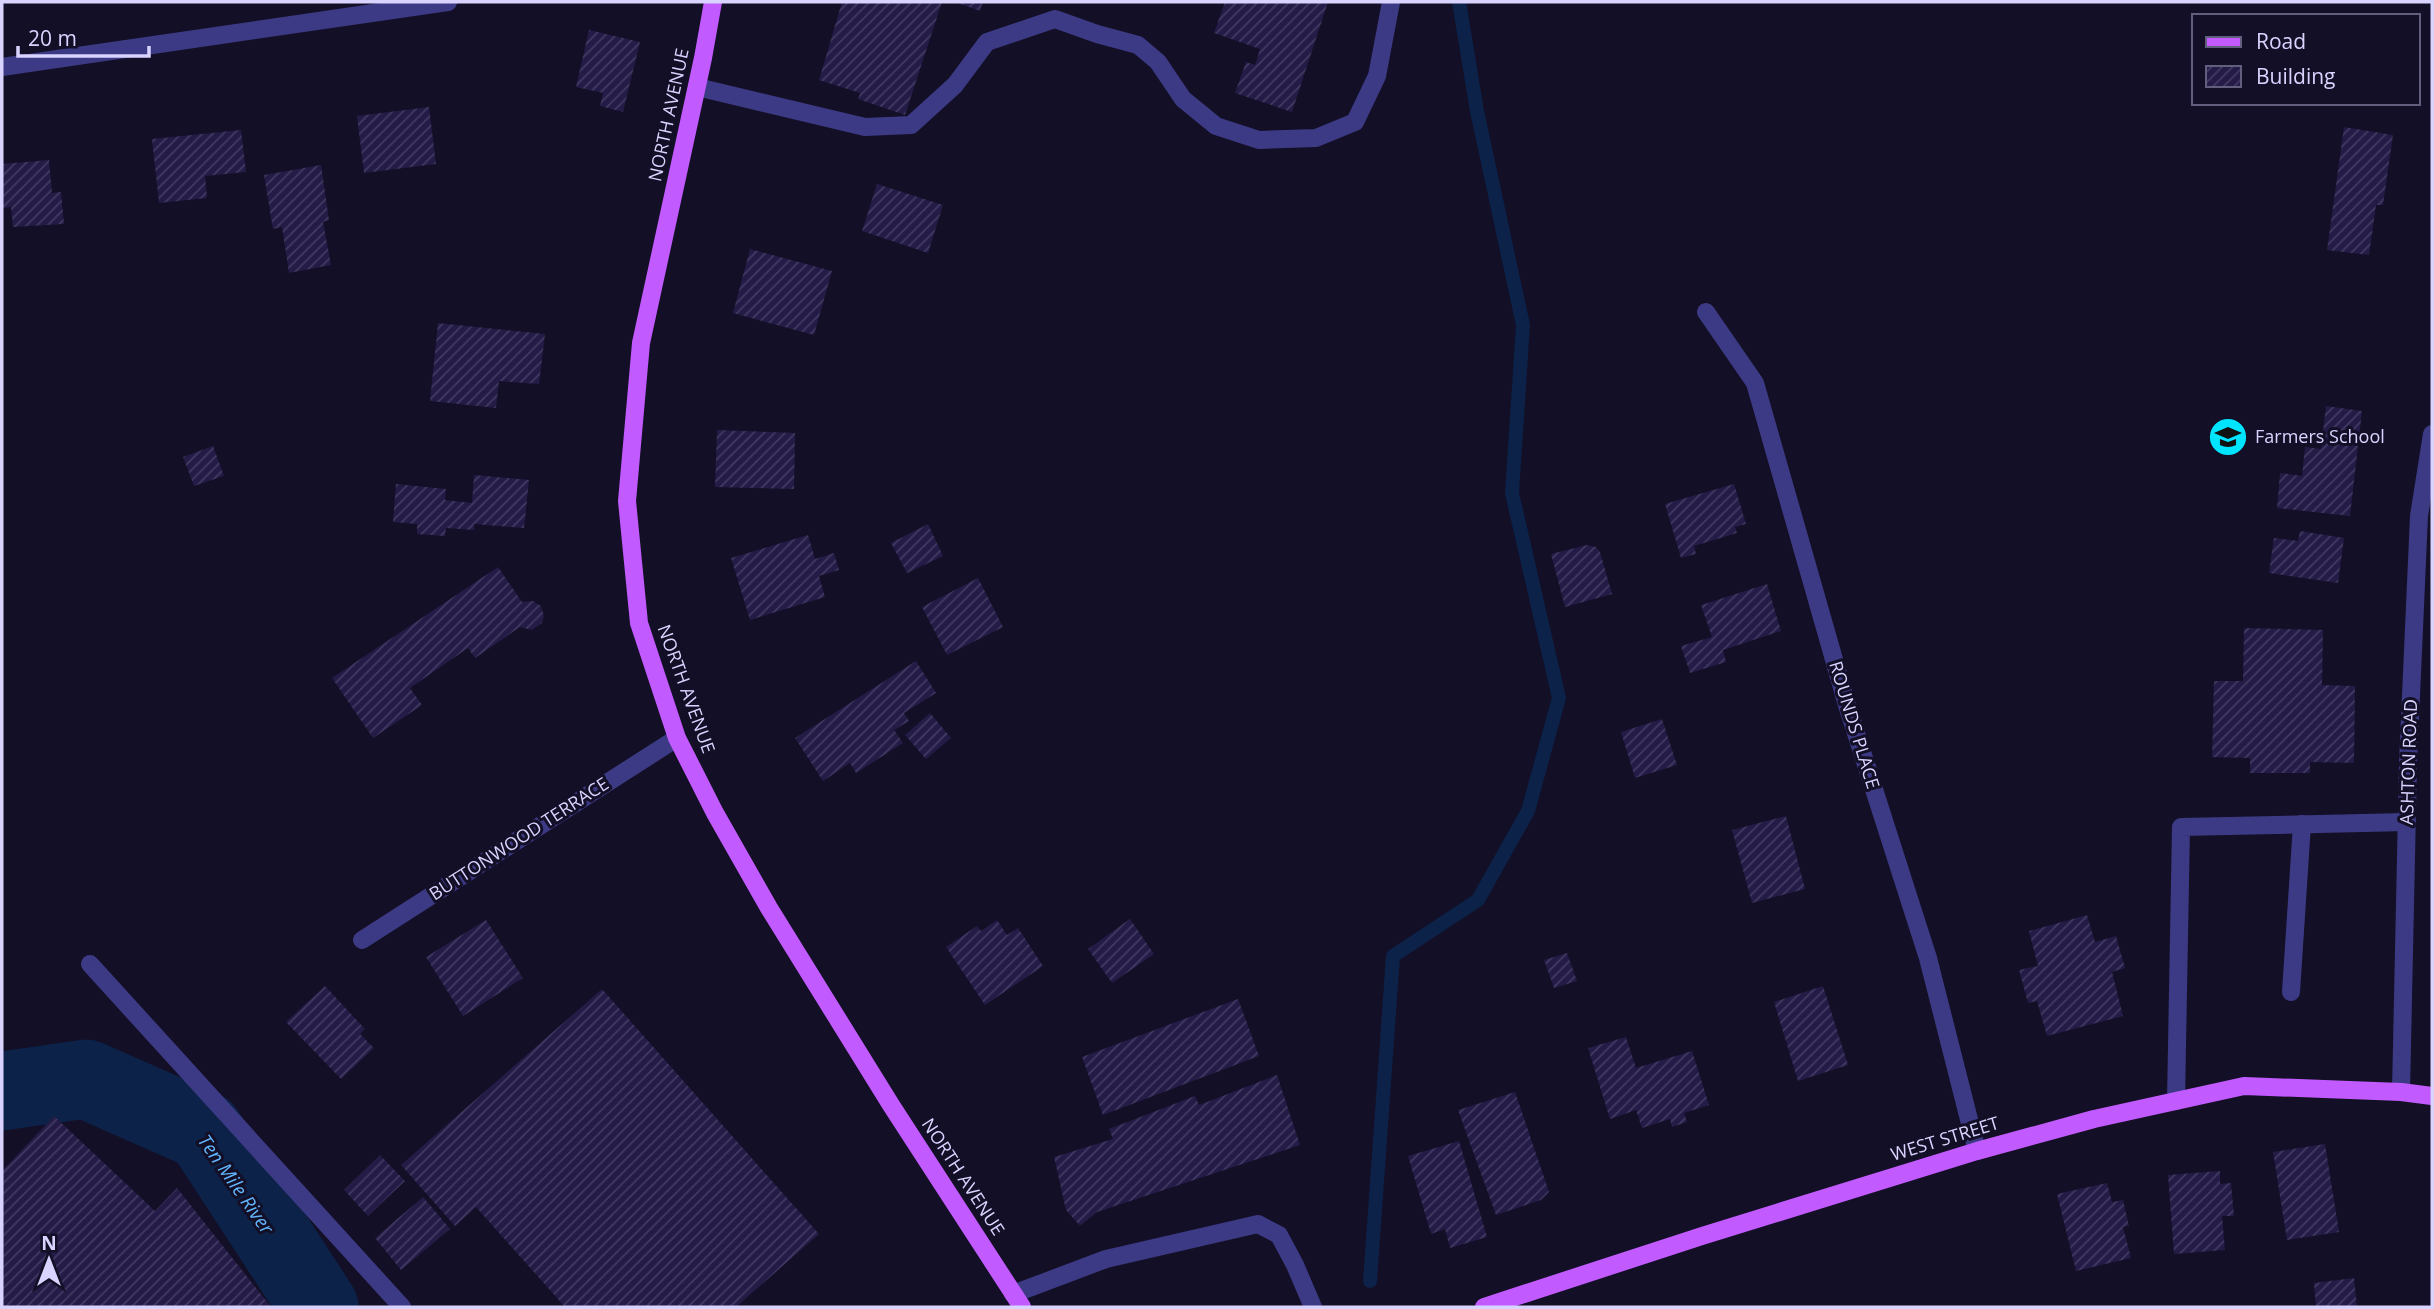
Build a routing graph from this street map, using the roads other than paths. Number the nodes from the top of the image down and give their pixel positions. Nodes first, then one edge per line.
1 (448, 2) edge
2 (713, 2) edge
3 (1391, 2) edge
4 (2, 68) edge
5 (697, 86) junction
6 (1706, 312) dead end
7 (2432, 434) edge
8 (2426, 517) edge
9 (677, 738) junction
10 (2407, 822) junction
11 (2302, 824) junction
12 (362, 940) dead end
13 (90, 964) dead end
14 (2291, 992) dead end
15 (2401, 1091) junction
16 (2432, 1096) edge
17 (2176, 1101) junction
18 (1978, 1151) junction
19 (1017, 1300) edge
20 (402, 1307) edge
21 (1313, 1307) edge
22 (1484, 1307) edge

1 - 4 street
2 - 5 main road, NORTH AVENUE
3 - 5 street
5 - 9 main road, NORTH AVENUE
6 - 18 street, ROUNDS PLACE
7 - 8 street, ASHTON ROAD
8 - 10 street, ASHTON ROAD
9 - 12 street, BUTTONWOOD TERRACE
9 - 19 main road, NORTH AVENUE
10 - 11 street
10 - 15 street, ASHTON ROAD
11 - 14 street
11 - 17 street
13 - 20 street
15 - 16 main road, WEST STREET
15 - 17 main road, WEST STREET
17 - 18 main road, WEST STREET
18 - 22 main road, WEST STREET
19 - 21 street

